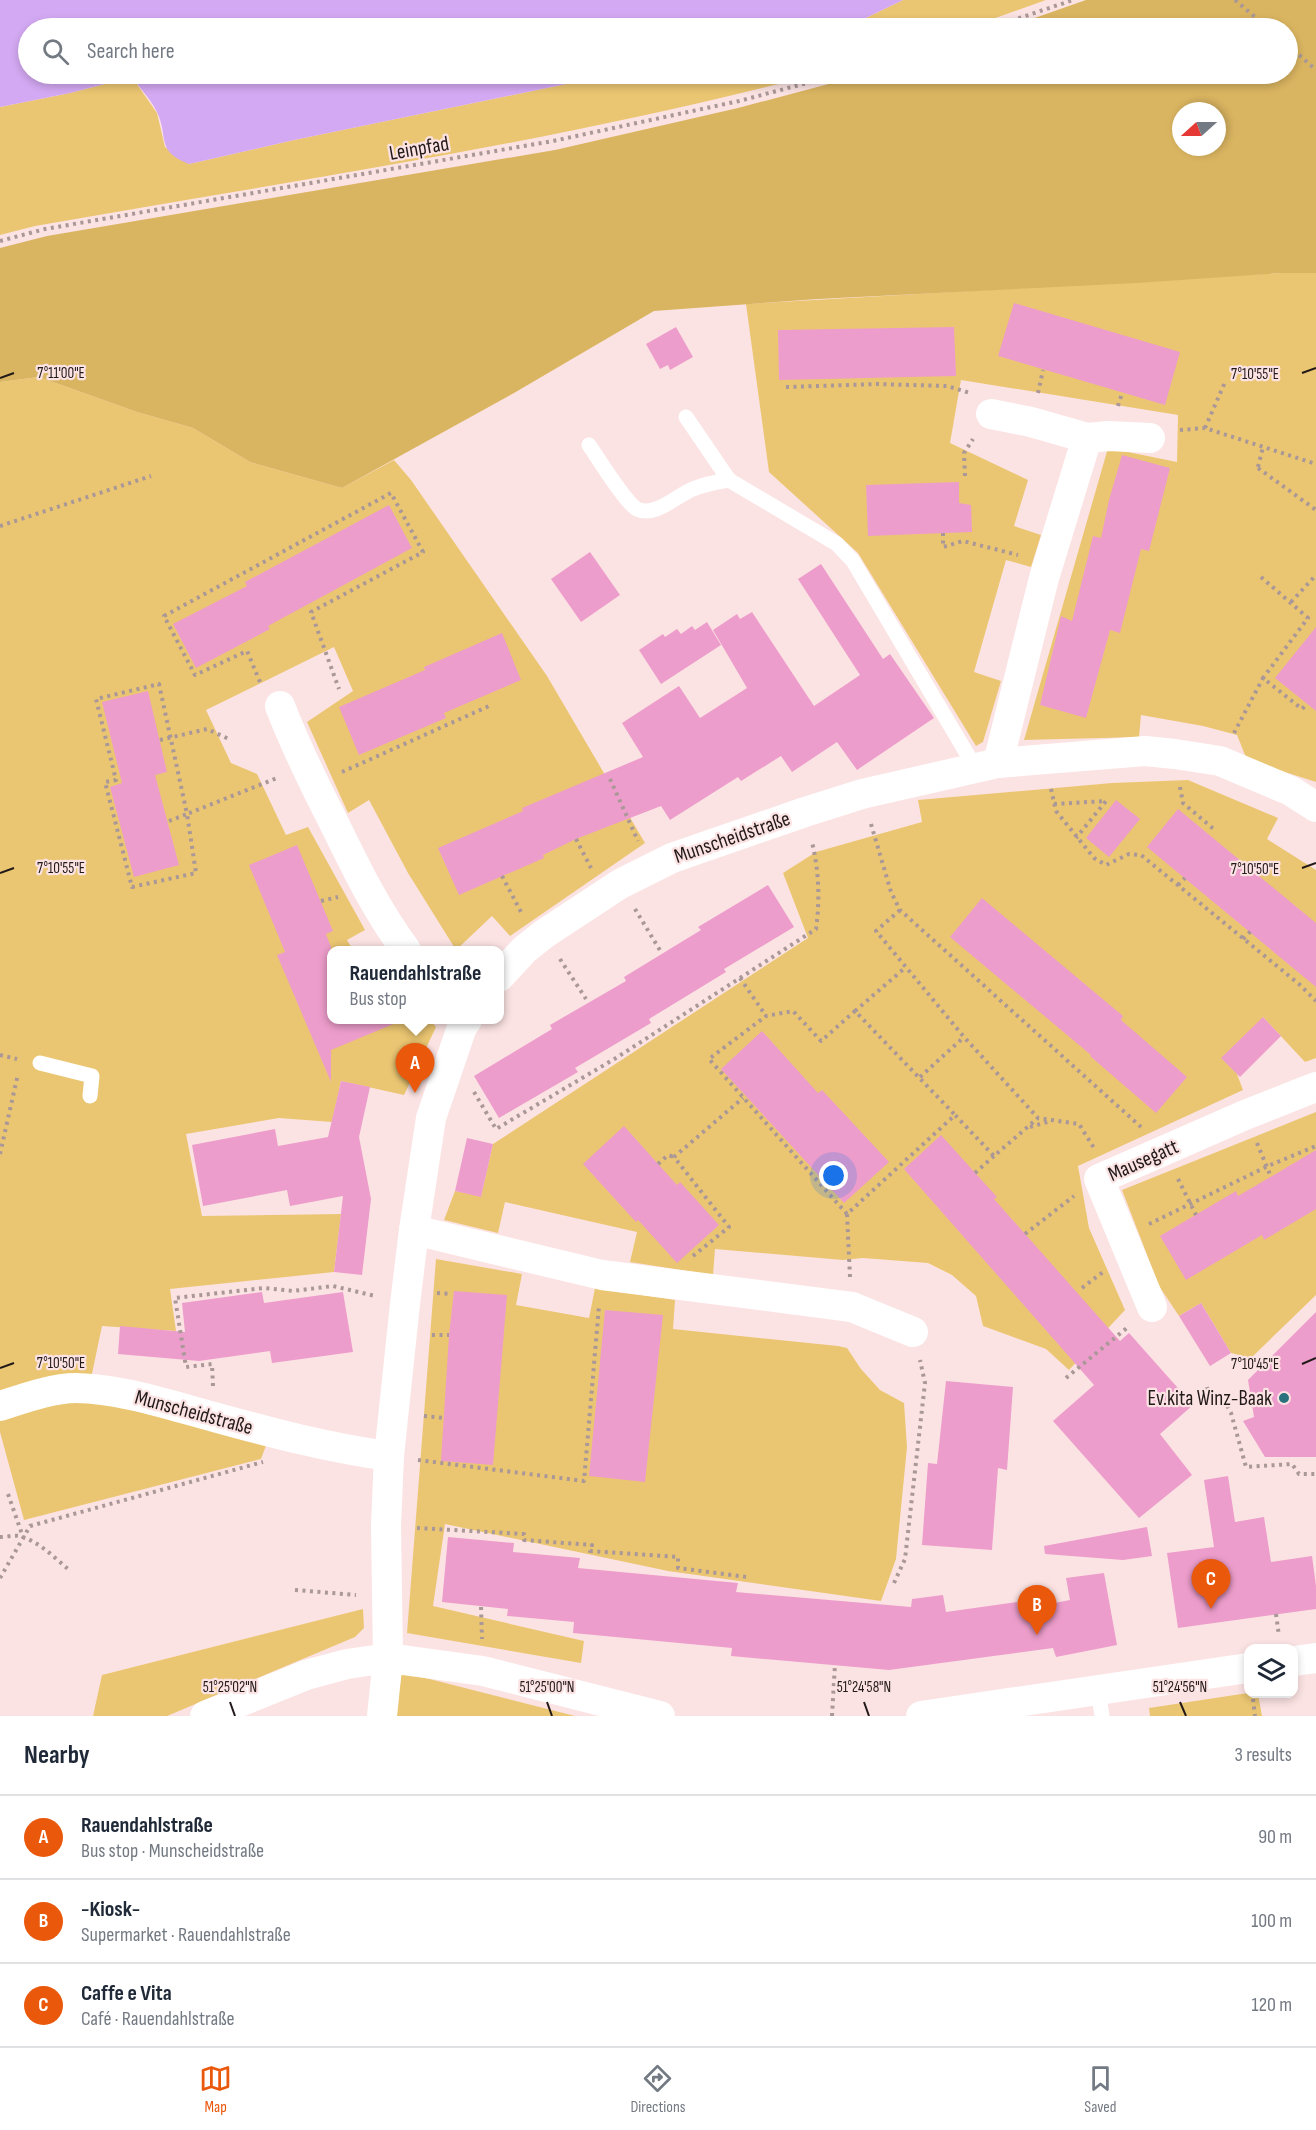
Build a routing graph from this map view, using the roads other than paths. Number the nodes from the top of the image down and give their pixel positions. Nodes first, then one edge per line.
1 (991, 414) road end
2 (686, 417) dead end
3 (1087, 438) junction
4 (1150, 438) road end
5 (589, 445) dead end
6 (729, 480) junction
7 (280, 706) road end
8 (987, 766) junction
9 (1316, 807) edge
10 (402, 946) edge
11 (504, 972) edge
12 (461, 1024) edge
13 (40, 1064) dead end
14 (1316, 1087) edge
15 (90, 1096) dead end
16 (414, 1230) junction
17 (1152, 1307) road end
18 (913, 1332) road end
19 (0, 1406) edge
20 (388, 1456) junction
21 (388, 1658) junction
22 (1316, 1658) edge
23 (1298, 1660) edge
24 (1244, 1669) edge
25 (1100, 1703) edge
26 (206, 1716) edge
27 (382, 1716) edge
28 (660, 1716) edge
29 (921, 1716) edge

1 - 3 street
2 - 6 lane
3 - 4 street
3 - 8 street
5 - 6 lane
6 - 8 lane
7 - 10 street
8 - 9 street, Munscheidstraße
8 - 11 street, Munscheidstraße
12 - 16 street
13 - 15 lane
14 - 17 street, Mausegatt
16 - 18 street
16 - 20 street
19 - 20 street, Munscheidstraße
20 - 21 street
21 - 26 street
21 - 27 street
21 - 28 street
22 - 23 street
24 - 25 street
25 - 29 street

